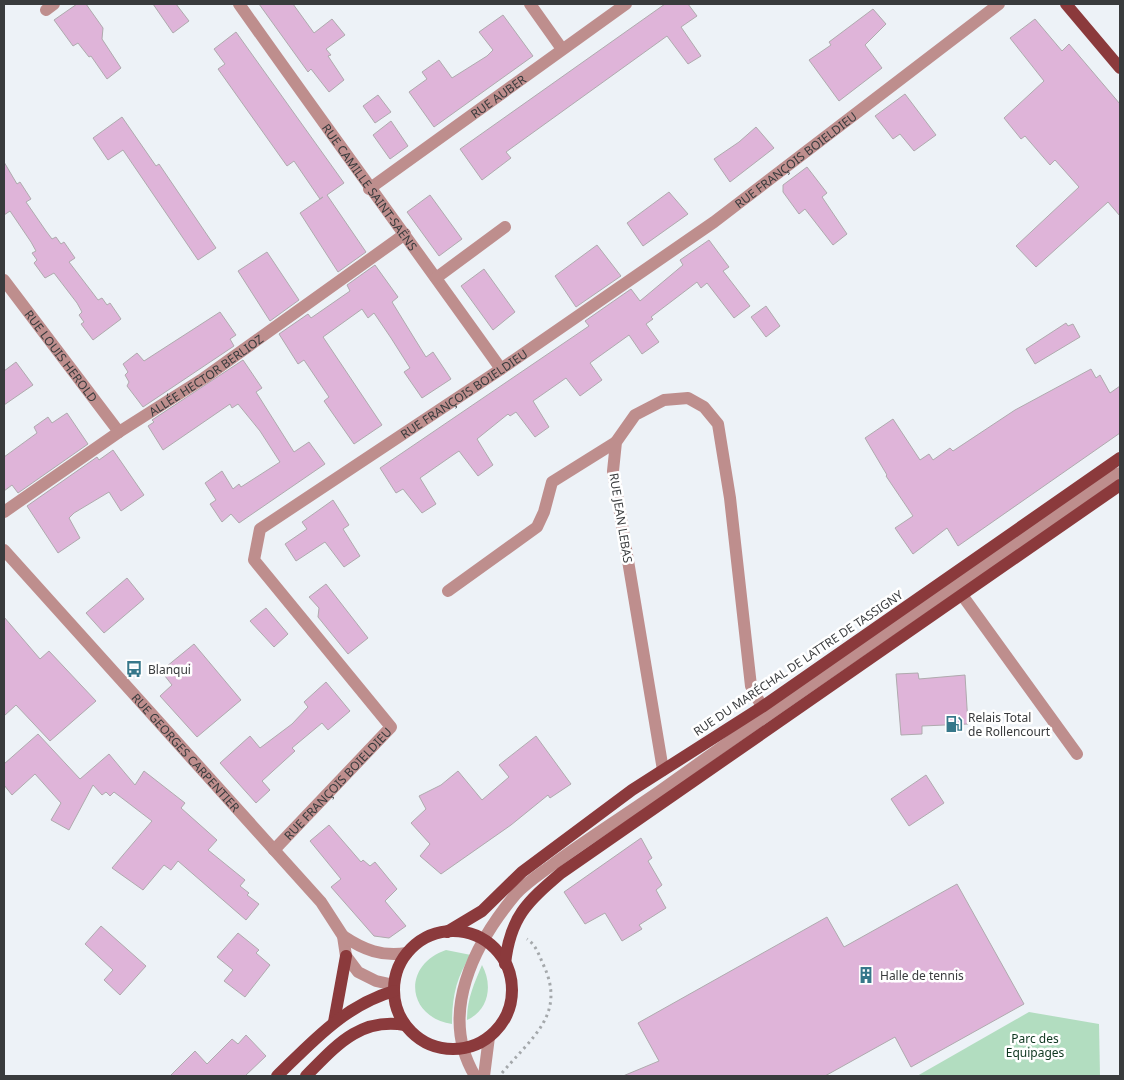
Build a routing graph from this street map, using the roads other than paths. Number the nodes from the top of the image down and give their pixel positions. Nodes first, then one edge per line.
1 (239, 4) edge
2 (530, 4) edge
3 (626, 4) edge
4 (999, 4) edge
5 (1066, 4) edge
6 (562, 49) junction
7 (1120, 68) edge
8 (369, 189) junction
9 (505, 227) dead end
10 (405, 234) junction
11 (436, 278) junction
12 (4, 280) edge
13 (501, 369) junction
14 (118, 432) junction
15 (616, 442) junction
16 (1120, 458) edge
17 (1120, 473) edge
18 (1120, 485) edge
19 (4, 512) edge
20 (4, 550) edge
21 (448, 591) dead end
22 (962, 595) junction
23 (762, 707) junction
24 (1077, 754) dead end
25 (662, 770) junction
26 (274, 850) junction
27 (447, 932) junction
28 (343, 936) junction
29 (485, 941) junction
30 (407, 954) junction
31 (346, 956) junction
32 (505, 964) junction
33 (394, 988) junction
34 (334, 1022) junction
35 (405, 1025) junction
36 (489, 1037) junction
37 (462, 1048) junction
38 (277, 1076) edge
39 (306, 1076) edge
40 (475, 1076) edge
41 (484, 1076) edge

1 - 8 street, RUE CAMILLE SAINT-SAËNS
2 - 6 street
3 - 6 street, RUE AUBER
4 - 13 street, RUE FRANÇOIS BOIELDIEU
5 - 7 main road
6 - 8 street, RUE AUBER
8 - 10 street, RUE CAMILLE SAINT-SAËNS
9 - 11 street
10 - 11 street, RUE CAMILLE SAINT-SAËNS
10 - 14 street, ALLÉE HECTOR BERLIOZ
11 - 13 street, RUE CAMILLE SAINT-SAËNS
12 - 14 street, RUE LOUIS HEROLD
13 - 26 street, RUE FRANÇOIS BOIELDIEU
14 - 19 street, ALLÉE HECTOR BERLIOZ
15 - 21 street
15 - 23 street, RUE JEAN LEBAS
15 - 25 street, RUE JEAN LEBAS
16 - 23 main road, RUE DU MARÉCHAL DE LATTRE DE TASSIGNY
17 - 29 street
18 - 22 main road
20 - 26 street, RUE GEORGES CARPENTIER
22 - 24 street
22 - 32 main road
23 - 25 main road, RUE DU MARÉCHAL DE LATTRE DE TASSIGNY
25 - 27 main road, RUE DU MARÉCHAL DE LATTRE DE TASSIGNY
26 - 28 street, RUE GEORGES CARPENTIER
27 - 29 main road
27 - 30 main road
28 - 30 street, RUE GEORGES CARPENTIER
28 - 31 street, RUE GEORGES CARPENTIER
29 - 32 main road
29 - 37 street
30 - 33 main road
31 - 33 street
31 - 34 main road
32 - 36 main road
33 - 34 main road
33 - 35 main road
34 - 38 main road
35 - 37 main road
35 - 39 main road
36 - 37 main road
36 - 41 street
37 - 40 street

